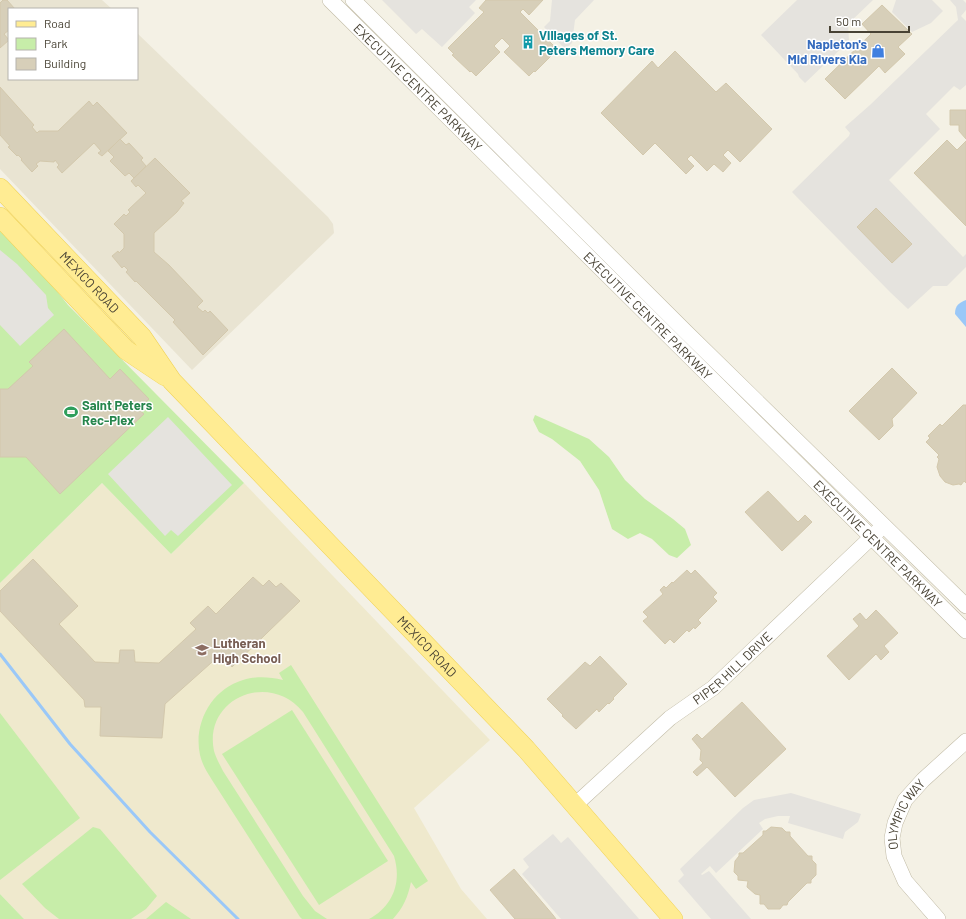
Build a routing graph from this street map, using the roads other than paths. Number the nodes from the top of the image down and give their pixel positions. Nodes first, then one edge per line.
1 (330, 0) edge
2 (353, 0) edge
3 (0, 188) edge
4 (0, 217) edge
5 (172, 381) junction
6 (885, 526) junction
7 (871, 537) junction
8 (966, 606) edge
9 (966, 631) edge
10 (966, 741) edge
11 (575, 805) junction
12 (673, 919) edge
13 (938, 919) edge

1 - 7 street, EXECUTIVE CENTRE PARKWAY
2 - 6 street, EXECUTIVE CENTRE PARKWAY
3 - 5 main road, MEXICO ROAD
4 - 5 main road, MEXICO ROAD
5 - 11 main road, MEXICO ROAD
6 - 7 street, PIPER HILL DRIVE
6 - 8 street, EXECUTIVE CENTRE PARKWAY
7 - 9 street, EXECUTIVE CENTRE PARKWAY
7 - 11 street, PIPER HILL DRIVE
10 - 13 street, OLYMPIC WAY
11 - 12 main road, MEXICO ROAD

